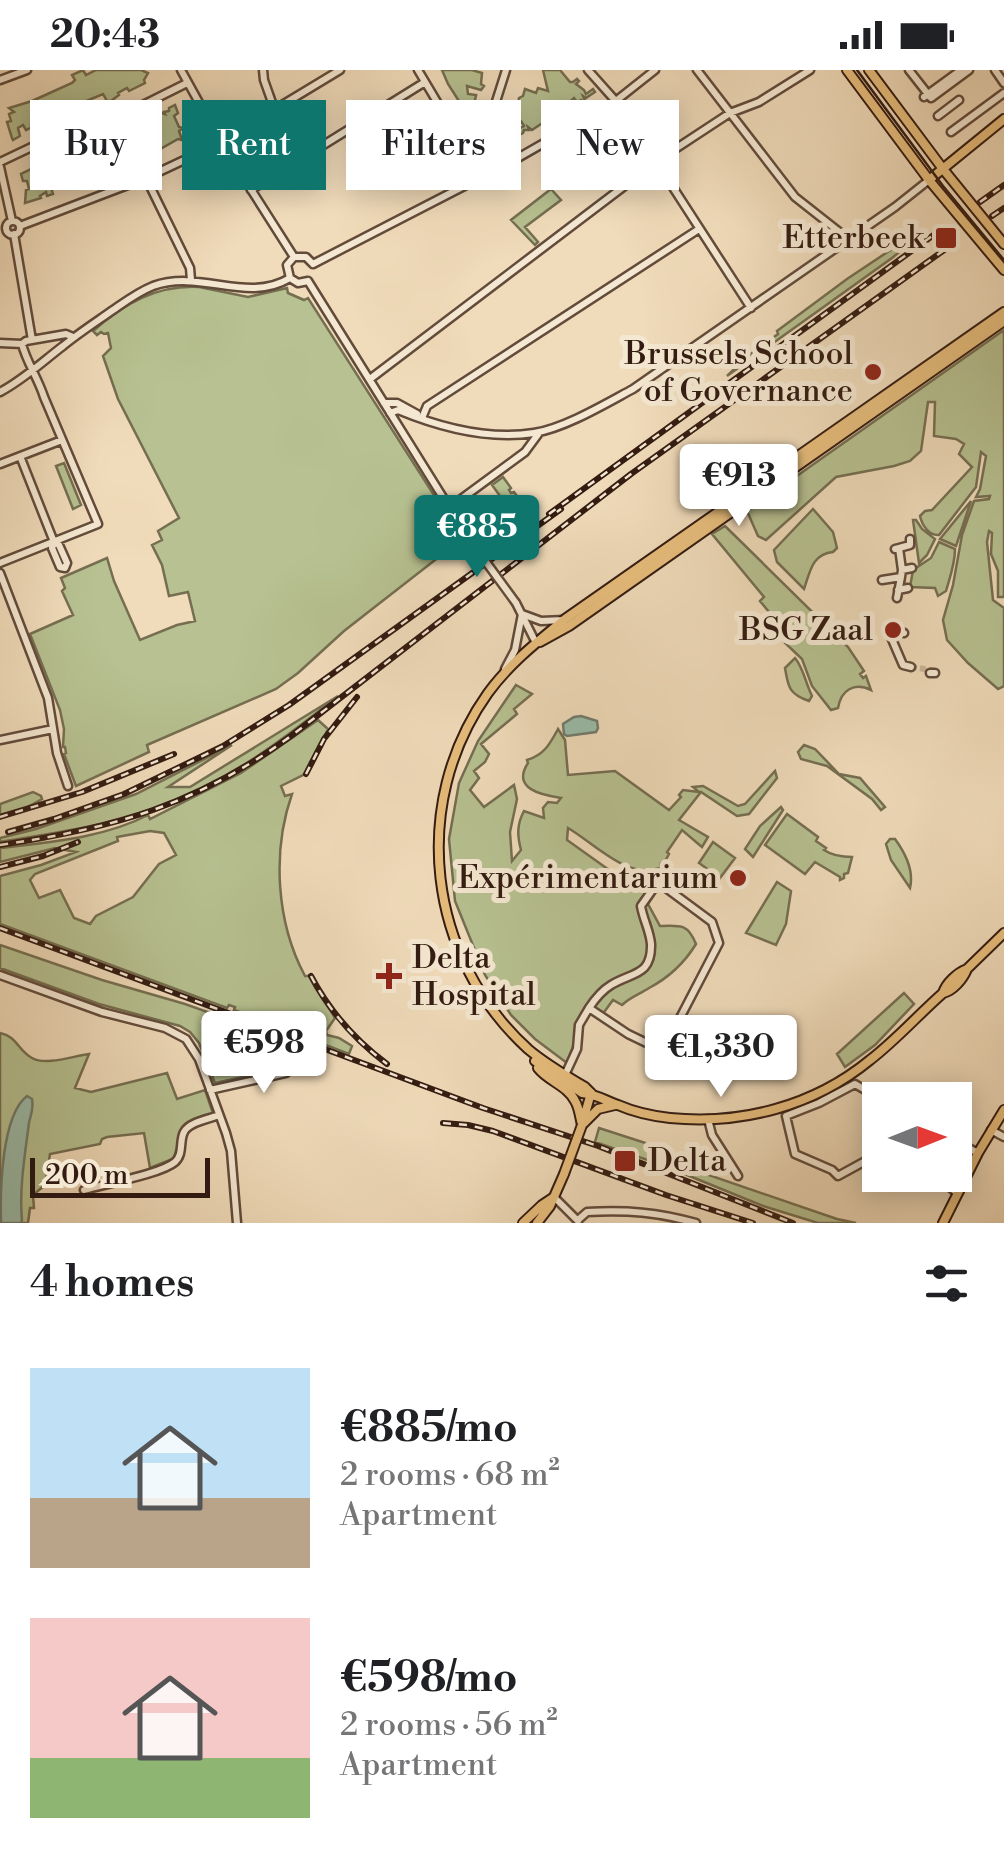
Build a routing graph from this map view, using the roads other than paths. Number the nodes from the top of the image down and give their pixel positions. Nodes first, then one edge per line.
1 (28, 70) edge
2 (181, 70) edge
3 (263, 70) edge
4 (340, 70) edge
5 (418, 70) edge
6 (506, 70) edge
7 (588, 70) edge
8 (655, 70) edge
9 (697, 70) edge
10 (810, 70) edge
11 (848, 70) edge
12 (869, 70) edge
13 (961, 70) edge
14 (969, 70) edge
15 (907, 71) edge
16 (997, 71) edge
17 (0, 80) edge
18 (426, 82) junction
19 (1004, 82) edge
20 (188, 83) junction
21 (1004, 93) edge
22 (926, 96) junction
23 (198, 100) edge
24 (271, 100) edge
25 (292, 100) edge
26 (436, 100) edge
27 (496, 100) edge
28 (615, 100) edge
29 (617, 100) edge
30 (959, 100) dead end
31 (730, 113) junction
32 (938, 116) dead end
33 (1004, 119) edge
34 (951, 132) dead end
35 (326, 144) edge
36 (679, 147) edge
37 (0, 164) edge
38 (943, 169) junction
39 (929, 180) junction
40 (117, 190) edge
41 (152, 190) edge
42 (251, 190) edge
43 (456, 190) edge
44 (619, 190) edge
45 (674, 190) edge
46 (16, 224) junction
47 (699, 229) junction
48 (7, 232) edge
49 (846, 241) junction
50 (1004, 244) edge
51 (294, 257) junction
52 (313, 264) junction
53 (1004, 270) edge
54 (290, 278) junction
55 (191, 280) junction
56 (308, 281) junction
57 (751, 308) junction
58 (1004, 312) edge
59 (1004, 321) edge
60 (73, 338) junction
61 (32, 340) junction
62 (967, 342) junction
63 (0, 344) edge
64 (22, 344) junction
65 (33, 369) junction
66 (370, 379) junction
67 (0, 392) edge
68 (384, 403) junction
69 (390, 413) junction
70 (422, 418) junction
71 (539, 432) junction
72 (62, 440) junction
73 (20, 456) junction
74 (0, 464) edge
75 (449, 508) junction
76 (910, 539) dead end
77 (54, 542) junction
78 (677, 545) junction
79 (0, 563) edge
80 (900, 567) junction
81 (912, 568) dead end
82 (0, 573) edge
83 (882, 580) dead end
84 (908, 588) dead end
85 (522, 614) junction
86 (566, 620) junction
87 (896, 631) dead end
88 (536, 643) junction
89 (911, 666) dead end
90 (502, 675) junction
91 (53, 729) junction
92 (0, 740) edge
93 (68, 786) dead end
94 (1004, 933) edge
95 (0, 975) edge
96 (589, 1008) junction
97 (534, 1057) junction
98 (286, 1073) dead end
99 (563, 1078) junction
100 (862, 1088) edge
101 (210, 1090) junction
102 (591, 1094) junction
103 (616, 1105) junction
104 (1004, 1110) edge
105 (219, 1115) junction
106 (708, 1119) junction
107 (582, 1125) junction
108 (997, 1126) edge
109 (1004, 1138) edge
110 (972, 1150) edge
111 (978, 1153) junction
112 (862, 1163) edge
113 (738, 1176) dead end
114 (84, 1190) dead end
115 (957, 1193) joint
116 (554, 1198) junction
117 (578, 1222) edge
118 (237, 1223) edge
119 (523, 1223) edge
120 (537, 1223) edge
121 (696, 1223) edge
122 (943, 1223) edge

1 - 17 street
2 - 20 street
3 - 24 street
4 - 25 street
5 - 18 street
6 - 27 street
7 - 28 street
8 - 29 street
9 - 31 street
10 - 31 street
11 - 39 main road
12 - 38 main road
13 - 22 street
14 - 22 street
15 - 22 street
16 - 19 street
18 - 26 street
18 - 35 street
20 - 23 street
20 - 37 street
21 - 34 street
30 - 32 street
31 - 36 street
31 - 49 street
33 - 38 main road
37 - 46 street
38 - 39 main road
38 - 50 main road
39 - 49 street
39 - 53 main road
40 - 46 street
41 - 55 street
42 - 51 street
43 - 52 street
44 - 66 street
45 - 47 street
46 - 48 street
47 - 57 street
47 - 70 street
48 - 61 street
49 - 57 street
51 - 52 street
51 - 54 street
52 - 56 street
54 - 55 street
54 - 56 street
55 - 60 street
56 - 66 street
57 - 71 street
58 - 62 main road
59 - 62 main road
60 - 61 street
60 - 65 street
61 - 64 street
62 - 78 main road
63 - 64 street
64 - 65 street
65 - 67 street
65 - 72 street
66 - 68 street
68 - 69 street
68 - 70 street
69 - 70 street
69 - 75 street
70 - 71 street
71 - 75 street
72 - 73 street
72 - 77 street
73 - 74 street
73 - 77 street
75 - 85 street, bridge
76 - 80 street
77 - 79 street
78 - 86 main road
78 - 88 main road
80 - 81 street
80 - 83 street
80 - 84 street
82 - 91 street
85 - 86 street
85 - 88 street
85 - 90 street
86 - 88 main road
87 - 89 street
88 - 90 main road
90 - 97 main road
91 - 92 street
91 - 93 street
94 - 106 main road
95 - 101 street
96 - 96 street
96 - 99 street
97 - 99 main road
97 - 107 main road
98 - 101 street
99 - 102 main road
100 - 112 street
101 - 105 street
102 - 103 main road
102 - 107 main road
103 - 106 main road
103 - 107 main road
104 - 108 main road
105 - 114 street
105 - 118 street
106 - 113 street
107 - 116 main road, bridge
108 - 109 street
108 - 111 main road
110 - 111 street
111 - 115 main road
115 - 122 main road
116 - 117 street
116 - 119 main road
116 - 120 main road
117 - 121 street

